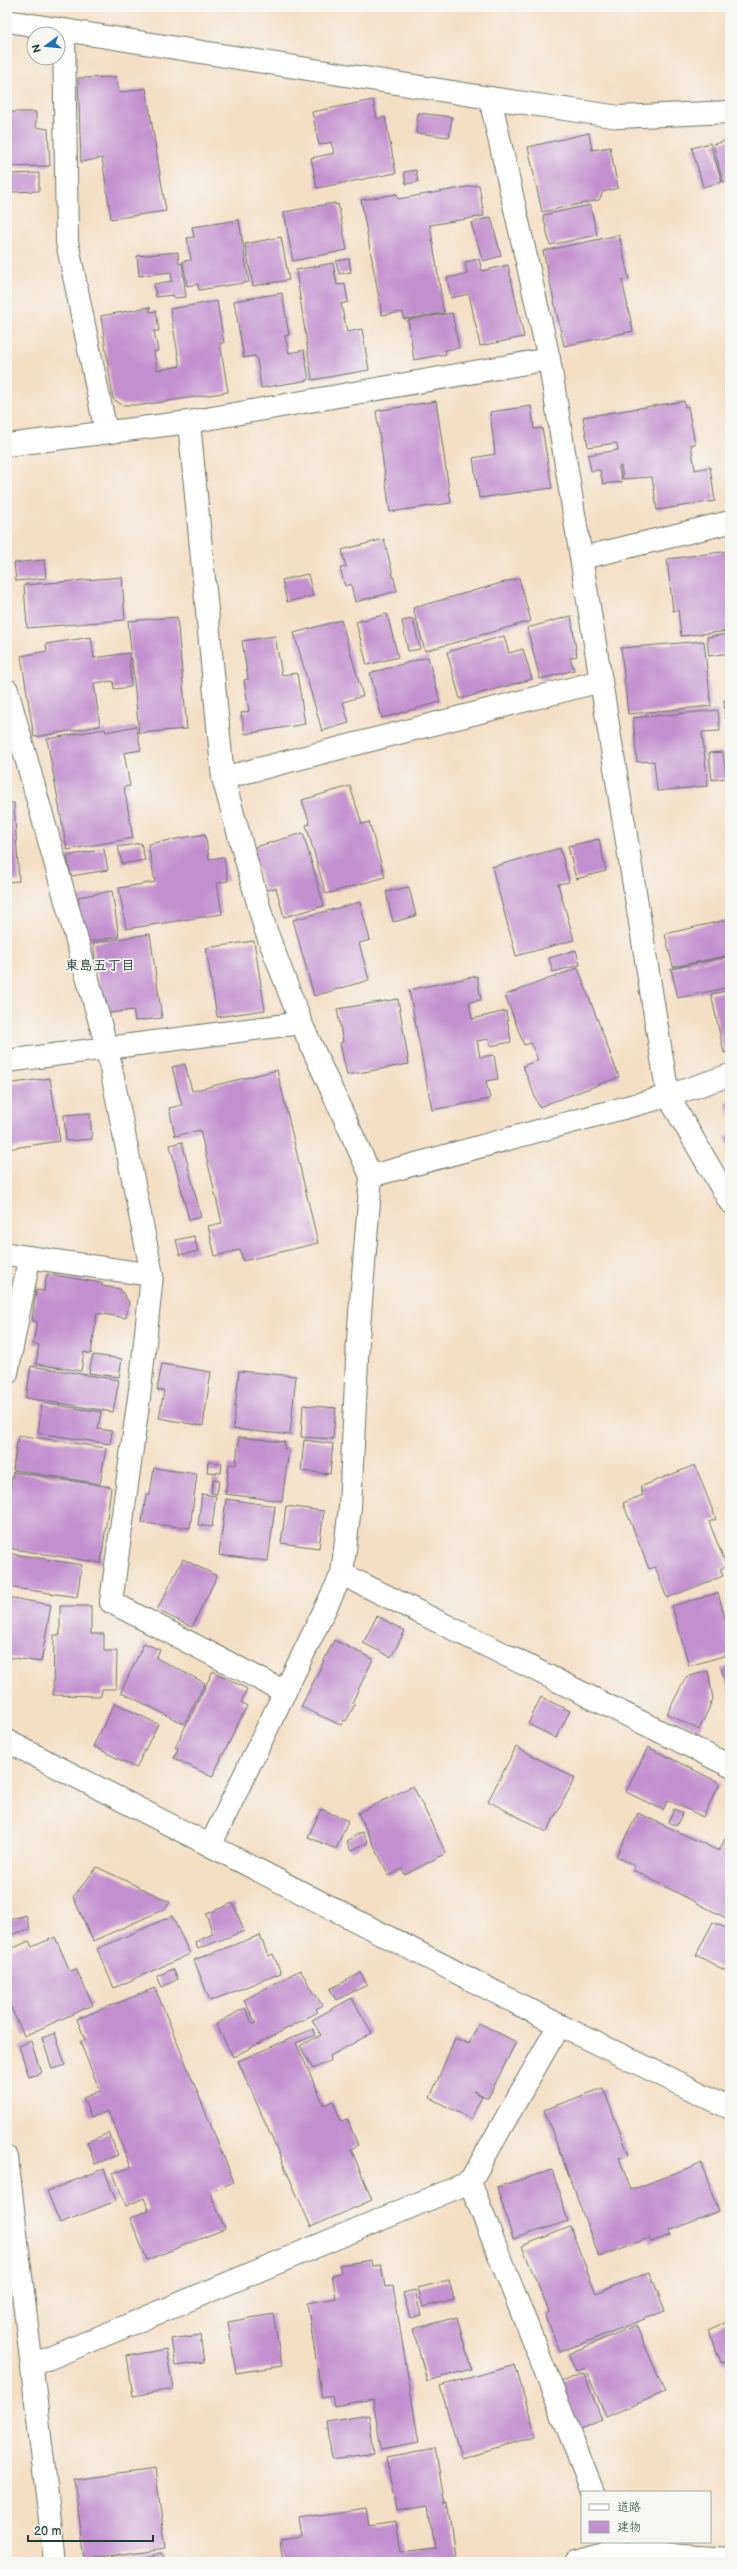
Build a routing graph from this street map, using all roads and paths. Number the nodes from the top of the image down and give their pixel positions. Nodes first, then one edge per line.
1 (7, 21) edge
2 (39, 26) edge
3 (66, 30) edge
4 (65, 66) edge
5 (490, 98) junction
6 (730, 112) edge
7 (549, 359) junction
8 (189, 422) junction
9 (106, 432) junction
10 (7, 445) edge
11 (730, 522) edge
12 (582, 558) junction
13 (601, 681) junction
14 (7, 690) edge
15 (14, 736) edge
16 (223, 778) junction
17 (301, 1023) junction
18 (107, 1048) junction
19 (7, 1061) edge
20 (730, 1075) edge
21 (668, 1096) junction
22 (371, 1176) junction
23 (730, 1202) edge
24 (7, 1254) edge
25 (29, 1258) junction
26 (152, 1275) junction
27 (7, 1373) edge
28 (342, 1574) junction
29 (285, 1692) junction
30 (7, 1741) edge
31 (730, 1766) edge
32 (212, 1844) junction
33 (559, 2026) junction
34 (730, 2108) edge
35 (7, 2158) edge
36 (470, 2182) junction
37 (33, 2365) junction
38 (593, 2491) edge
39 (614, 2547) edge
40 (730, 2558) edge
41 (55, 2562) edge
42 (576, 2562) edge

1 - 2 street
3 - 5 street
4 - 9 street
5 - 6 street
5 - 7 street
7 - 8 street
7 - 12 street
8 - 9 street
8 - 16 street
9 - 10 street
11 - 12 street
12 - 13 street
13 - 16 street
13 - 21 street
14 - 15 street
15 - 18 street
16 - 17 street
17 - 18 street
17 - 22 street
18 - 19 street
18 - 26 street
20 - 21 street
21 - 22 street
21 - 23 street
22 - 28 street
24 - 25 street
25 - 26 street
25 - 27 street
26 - 29 street
28 - 29 street
28 - 31 street
29 - 32 street
30 - 32 street
32 - 33 street
33 - 34 street
33 - 36 street
35 - 37 street
36 - 37 street
36 - 38 street
37 - 41 street
39 - 40 street
39 - 42 street

